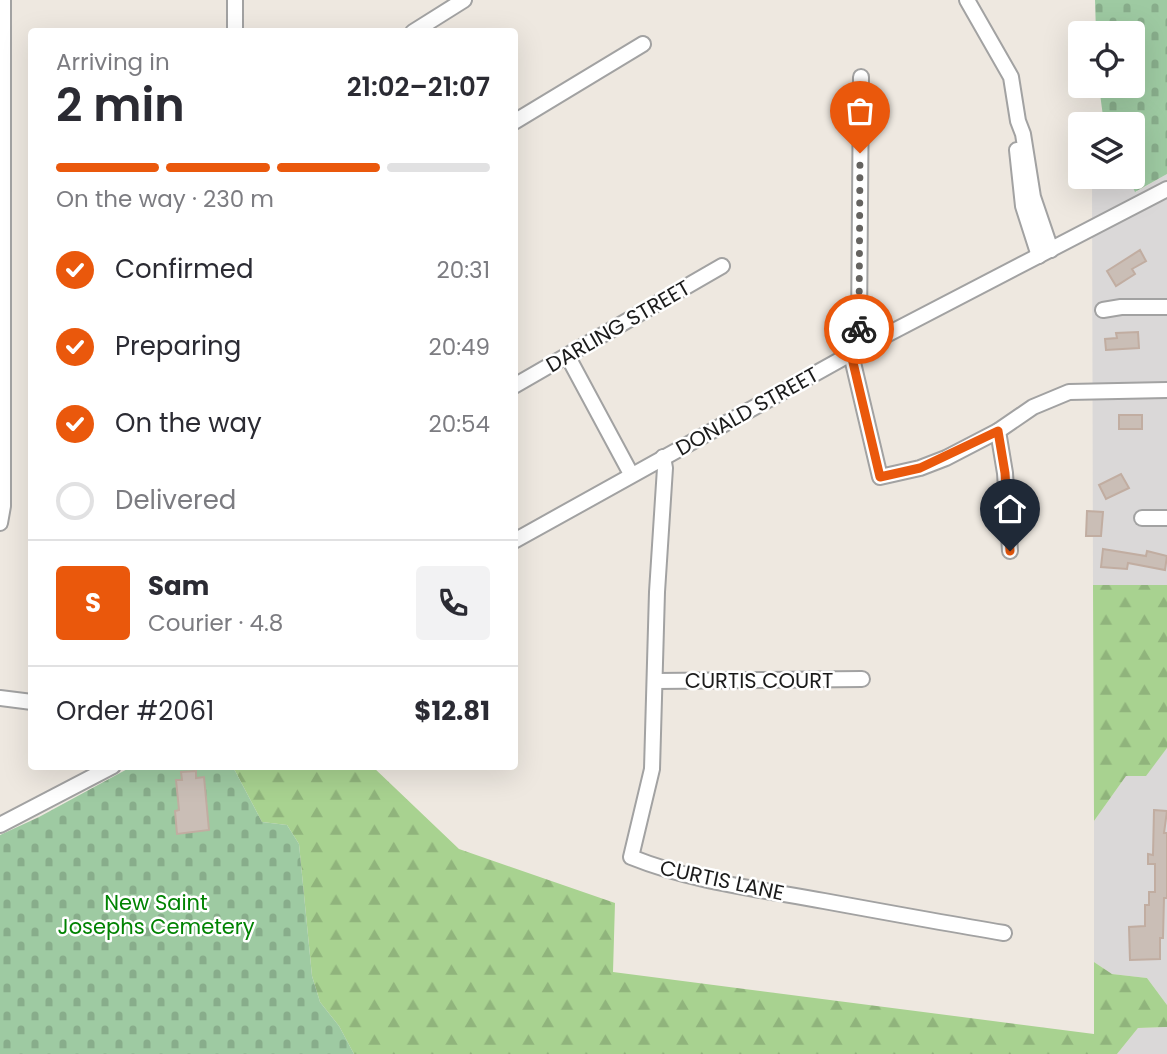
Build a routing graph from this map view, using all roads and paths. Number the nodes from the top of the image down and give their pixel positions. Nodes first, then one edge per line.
1 (3, 0) edge
2 (235, 0) edge
3 (464, 0) edge
4 (970, 1) edge
5 (235, 28) edge
6 (419, 28) edge
7 (643, 44) dead end
8 (861, 77) dead end
9 (518, 120) edge
10 (1167, 189) edge
11 (1045, 253) junction
12 (722, 266) dead end
13 (1167, 307) edge
14 (1103, 310) dead end
15 (857, 351) junction
16 (567, 355) junction
17 (518, 384) edge
18 (1167, 390) edge
19 (998, 431) junction
20 (663, 457) junction
21 (631, 474) junction
22 (1142, 518) dead end
23 (1167, 518) edge
24 (0, 523) edge
25 (518, 539) edge
26 (1010, 551) dead end
27 (862, 679) dead end
28 (656, 681) junction
29 (0, 698) edge
30 (28, 702) edge
31 (105, 770) edge
32 (0, 825) edge
33 (1004, 933) dead end

1 - 24 street
2 - 5 street
3 - 6 street
4 - 11 street
7 - 9 street
8 - 15 street
10 - 11 street, DONALD STREET
11 - 15 street, DONALD STREET
12 - 16 street, DARLING STREET
13 - 14 street
15 - 19 street
15 - 20 street, DONALD STREET
16 - 17 street, DARLING STREET
16 - 21 street
18 - 19 street
19 - 26 street
20 - 21 street, DONALD STREET
20 - 28 street, CURTIS LANE
21 - 25 street, DONALD STREET
22 - 23 street
27 - 28 street, CURTIS COURT
28 - 33 street, CURTIS LANE
29 - 30 street
31 - 32 street

